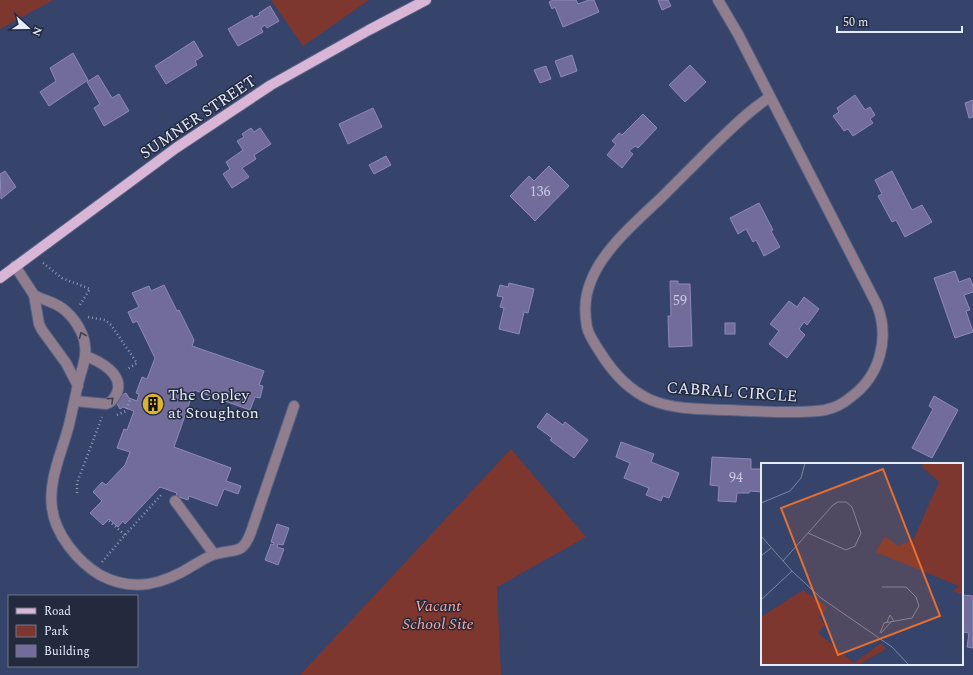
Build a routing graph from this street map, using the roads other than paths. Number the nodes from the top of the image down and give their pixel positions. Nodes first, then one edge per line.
1 (426, 0) edge
2 (718, 0) edge
3 (770, 98) junction
4 (15, 266) junction
5 (0, 278) edge
6 (34, 295) junction
7 (85, 356) junction
8 (78, 386) junction
9 (74, 401) junction
10 (294, 406) dead end
11 (175, 501) dead end
12 (214, 554) junction

1 - 4 main road, SUMNER STREET
2 - 3 street, CABRAL CIRCLE
3 - 3 street, CABRAL CIRCLE
4 - 5 main road, SUMNER STREET
4 - 6 street
7 -> 6 street
6 - 8 street
7 - 8 street
9 -> 7 street
8 - 9 street
9 - 12 street
10 - 12 street
11 - 12 street

